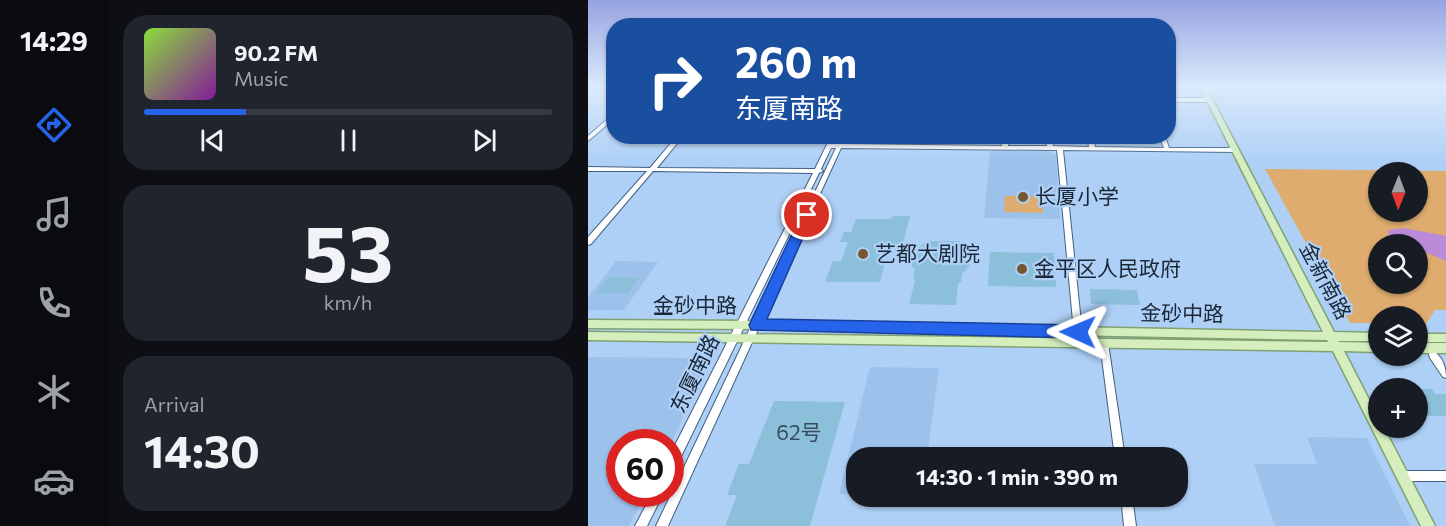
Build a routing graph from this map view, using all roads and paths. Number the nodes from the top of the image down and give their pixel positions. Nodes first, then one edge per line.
1 (1215, 112) edge
2 (1217, 112) edge
3 (606, 123) edge
4 (588, 139) edge
5 (674, 144) edge
6 (1005, 144) edge
7 (1050, 144) edge
8 (1091, 144) edge
9 (1165, 144) edge
10 (829, 146) joint
11 (839, 146) junction
12 (1005, 148) junction
13 (1050, 148) junction
14 (1060, 148) junction
15 (1092, 149) junction
16 (1167, 150) junction
17 (1235, 150) junction
18 (588, 169) edge
19 (652, 169) junction
20 (817, 171) junction
21 (827, 171) junction
22 (588, 242) edge
23 (588, 324) edge
24 (741, 325) junction
25 (756, 325) junction
26 (1078, 332) junction
27 (588, 336) edge
28 (735, 337) junction
29 (750, 338) junction
30 (1368, 338) edge
31 (1428, 338) edge
32 (1446, 338) edge
33 (1337, 342) junction
34 (1104, 343) junction
35 (1368, 346) edge
36 (1428, 348) edge
37 (1446, 348) edge
38 (1433, 355) dead end
39 (1446, 374) edge
40 (1368, 399) edge
41 (1388, 438) edge
42 (684, 439) edge
43 (1118, 447) edge
44 (1408, 476) junction
45 (1446, 476) edge
46 (651, 507) edge
47 (1127, 507) edge
48 (641, 526) edge
49 (662, 526) edge
50 (1130, 526) edge
51 (1428, 526) edge
52 (1434, 526) edge

1 - 17 main road, 金新南路
2 - 33 main road, 金新南路
3 - 4 street
5 - 19 street
6 - 12 street
7 - 13 street
8 - 15 street
9 - 16 street
10 - 11 street
10 - 20 street, 东厦南路
11 - 12 street
11 - 21 street
12 - 13 street
13 - 14 street
14 - 15 street
14 - 26 street
15 - 16 street
16 - 17 street
17 - 33 main road, 金新南路
18 - 19 street
19 - 20 street
19 - 22 street
20 - 21 street
20 - 24 street, 东厦南路
21 - 25 street
23 - 24 main road, 金砂中路
24 - 25 main road, 金砂中路
24 - 28 street, 东厦南路
25 - 26 main road, 金砂中路
25 - 29 street
26 - 33 main road, 金砂中路
27 - 28 main road, 金砂中路
28 - 29 main road, 金砂中路
28 - 42 street, 东厦南路
29 - 34 main road, 金砂中路
29 - 49 street
30 - 33 main road, 金砂中路
31 - 32 main road
33 - 34 main road, 金砂中路
33 - 35 main road, 金砂中路
33 - 40 main road, 金新南路
33 - 51 main road, 金新南路
34 - 43 street
36 - 37 main road
38 - 39 street
41 - 44 main road
44 - 45 street
44 - 52 main road
46 - 48 street
47 - 50 street

